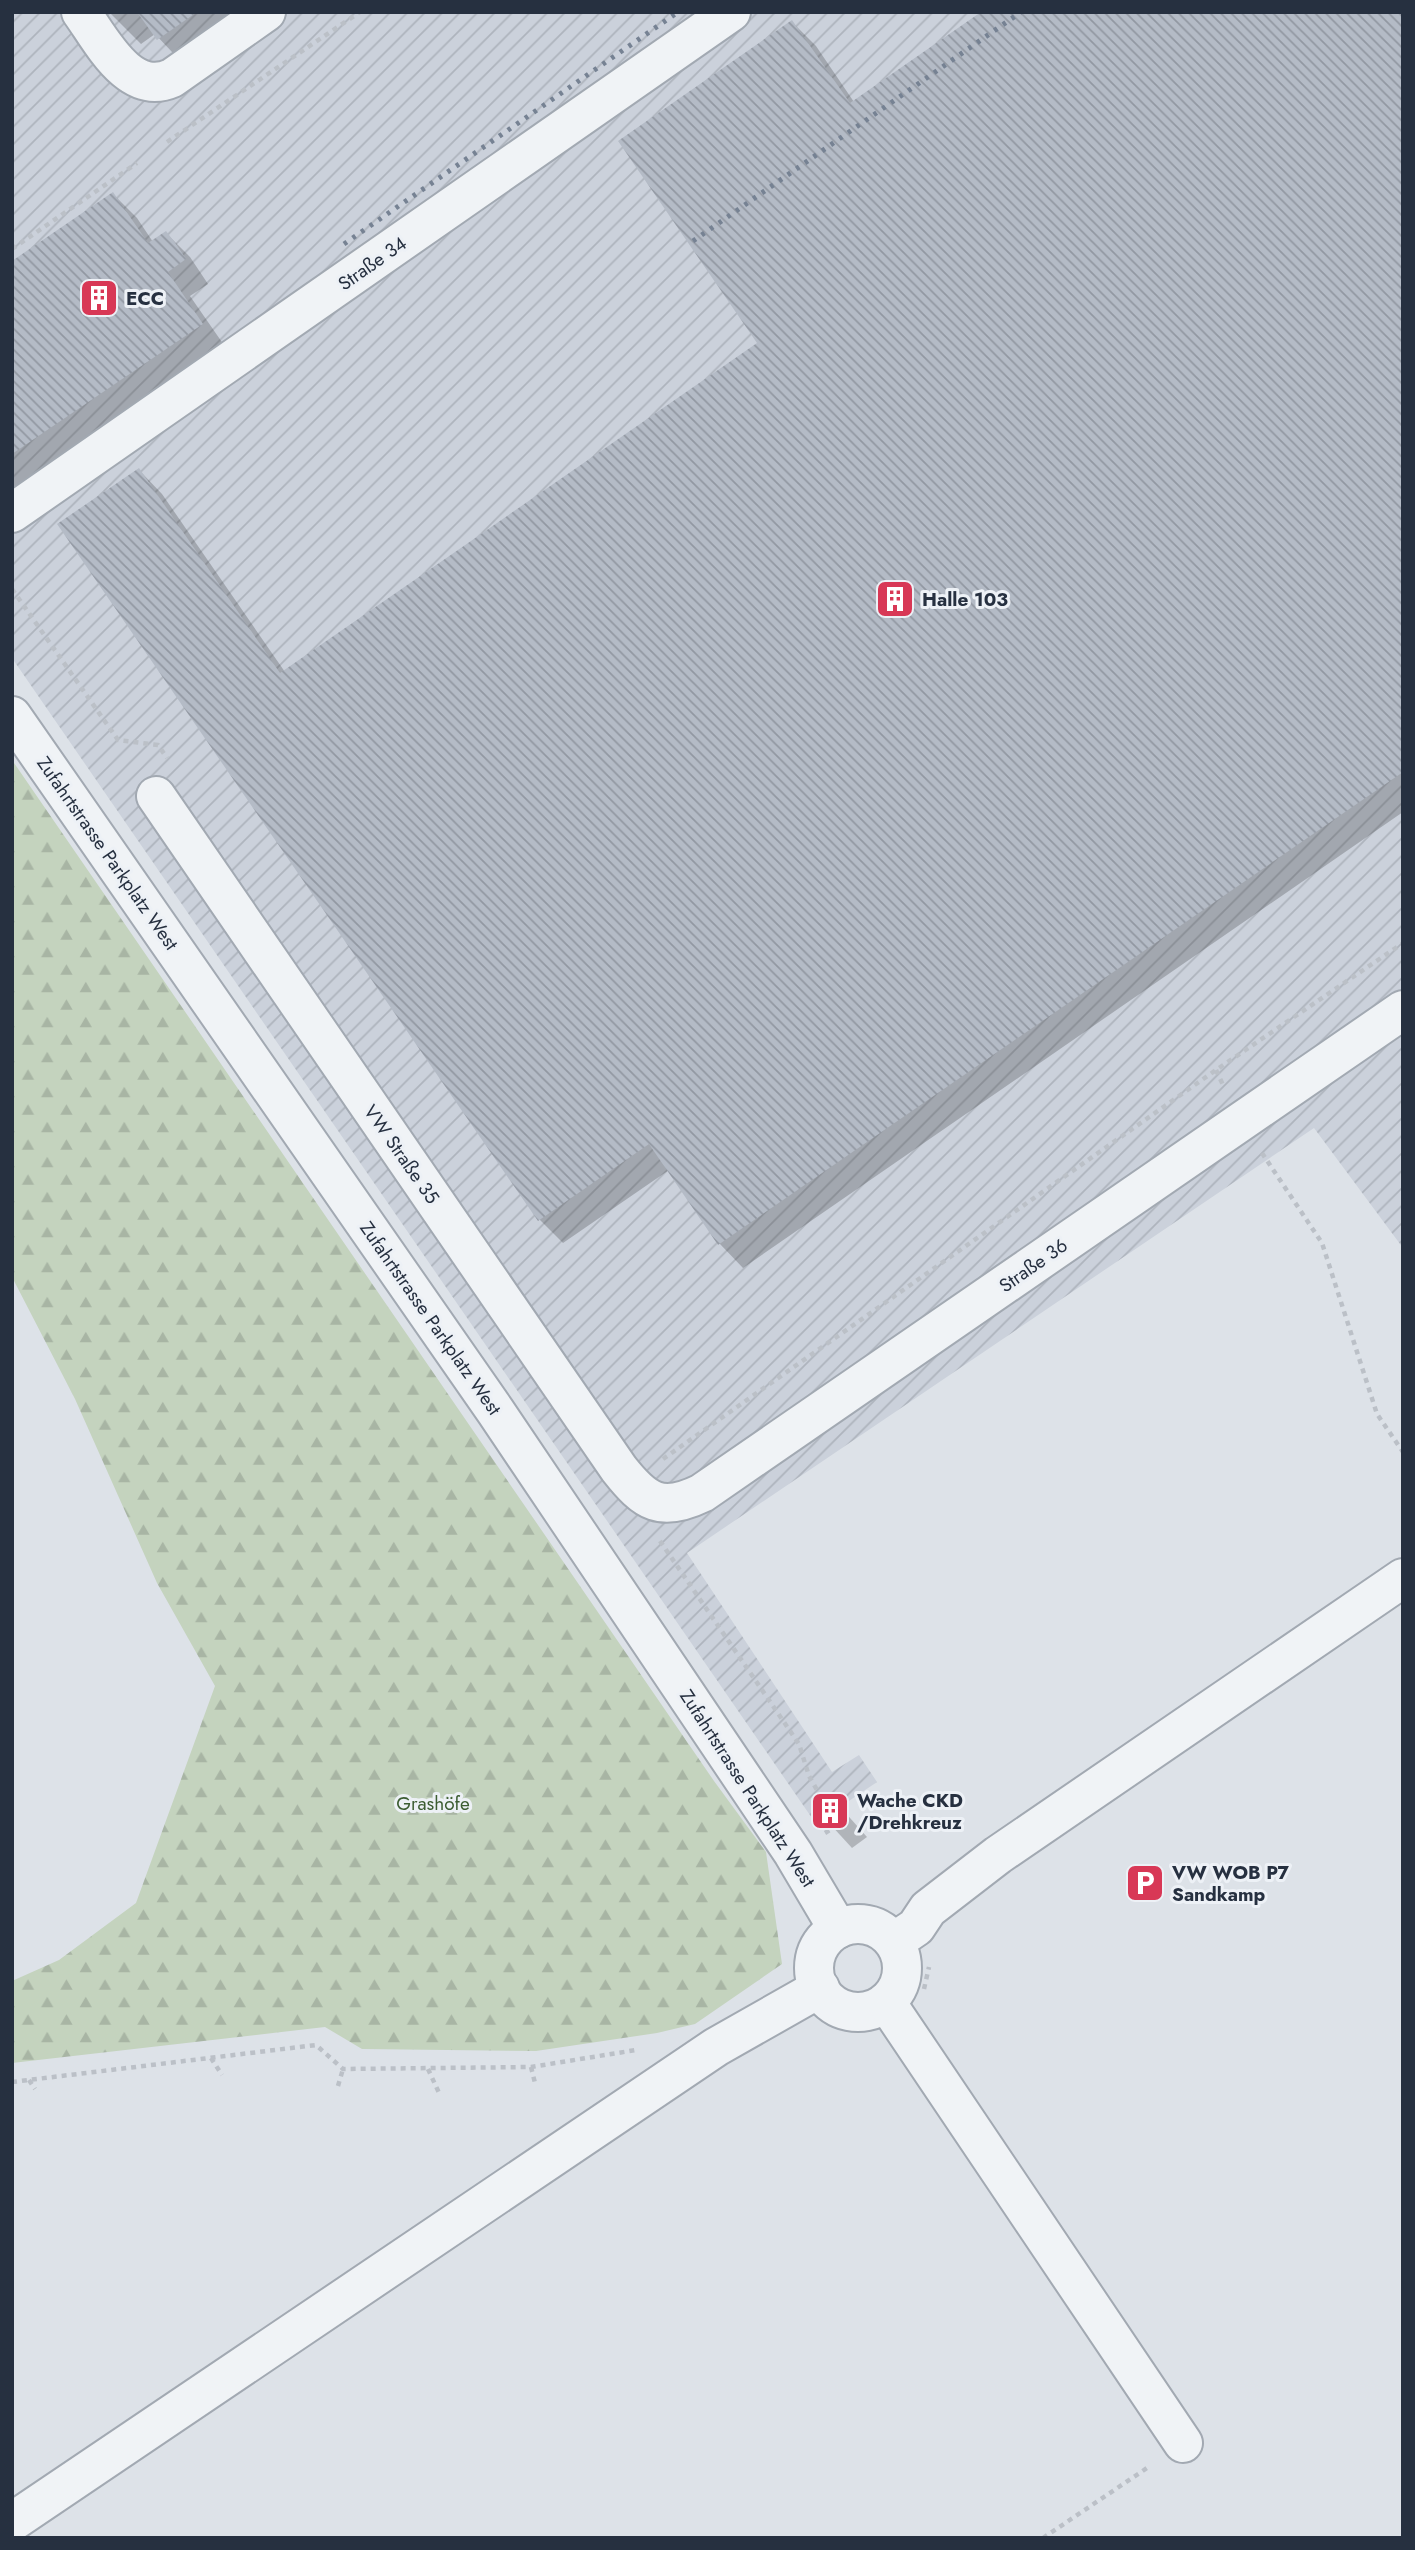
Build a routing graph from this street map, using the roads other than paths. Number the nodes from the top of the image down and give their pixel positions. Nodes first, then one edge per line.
1 (81, 12) edge
2 (266, 12) edge
3 (732, 12) edge
4 (12, 513) edge
5 (12, 716) edge
6 (156, 796) dead end
7 (1403, 1010) edge
8 (657, 1502) joint
9 (1403, 1578) edge
10 (838, 1929) junction
11 (894, 1942) junction
12 (820, 1988) junction
13 (886, 2002) junction
14 (1183, 2443) road end
15 (12, 2522) edge

1 - 2 street
3 - 4 street, Straße 34
5 - 10 street, Zufahrtstrasse Parkplatz West
6 - 8 street, VW Straße 35
7 - 8 street, Straße 36
9 - 11 street
10 - 11 street
10 - 12 street
11 - 13 street
12 - 13 street
12 - 15 street
13 - 14 street

